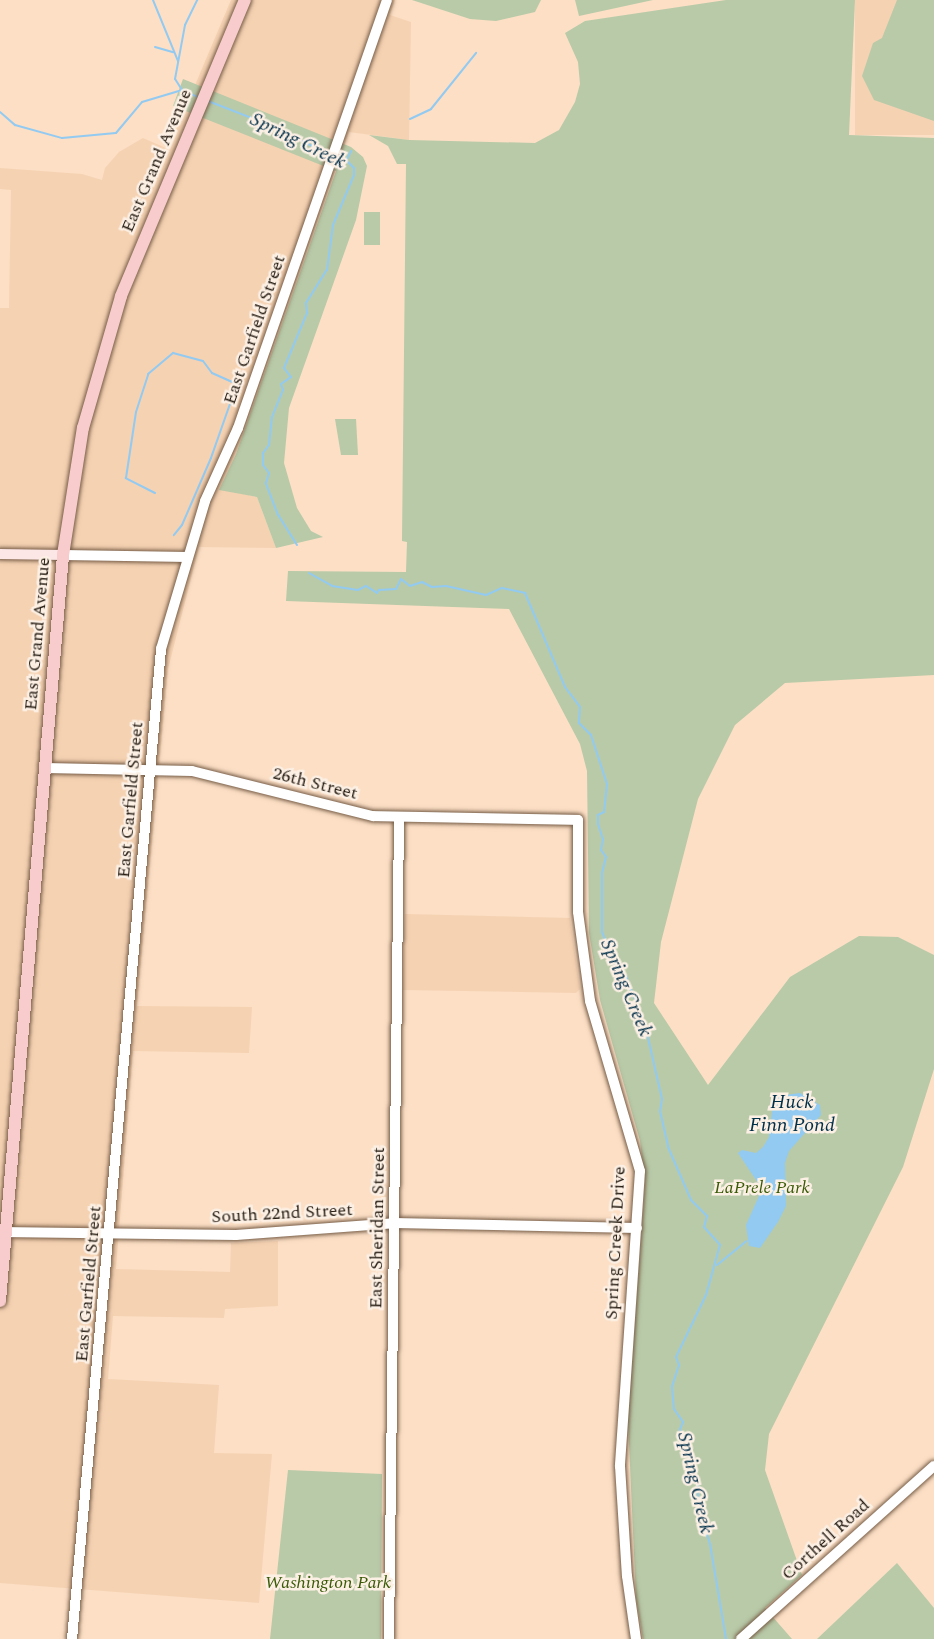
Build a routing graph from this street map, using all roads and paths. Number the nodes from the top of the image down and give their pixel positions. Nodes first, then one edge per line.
1 (245, 0) edge
2 (387, 0) edge
3 (0, 554) edge
4 (63, 555) junction
5 (188, 557) junction
6 (45, 768) junction
7 (151, 769) junction
8 (399, 817) junction
9 (578, 820) joint
10 (394, 1224) junction
11 (637, 1228) junction
12 (3, 1233) edge
13 (110, 1234) junction
14 (0, 1301) edge
15 (934, 1466) edge
16 (72, 1639) edge
17 (389, 1639) edge
18 (636, 1639) edge
19 (741, 1639) edge

1 - 4 main road, East Grand Avenue
2 - 5 street, East Garfield Street
3 - 4 main road
4 - 5 street
4 - 6 main road, East Grand Avenue
5 - 7 street, East Garfield Street
6 - 7 street, 26th Street
6 - 12 main road, East Grand Avenue
7 - 8 street, 26th Street
7 - 13 street, East Garfield Street
8 - 9 street, 26th Street
8 - 10 street, East Sheridan Street
9 - 11 street, Spring Creek Drive
10 - 11 street, South 22nd Street
10 - 13 street, South 22nd Street
10 - 17 street, East Sheridan Street
11 - 18 street, Spring Creek Drive
12 - 13 street, South 22nd Street
12 - 14 main road, East Grand Avenue
13 - 16 street, East Garfield Street
15 - 19 street, Corthell Road

